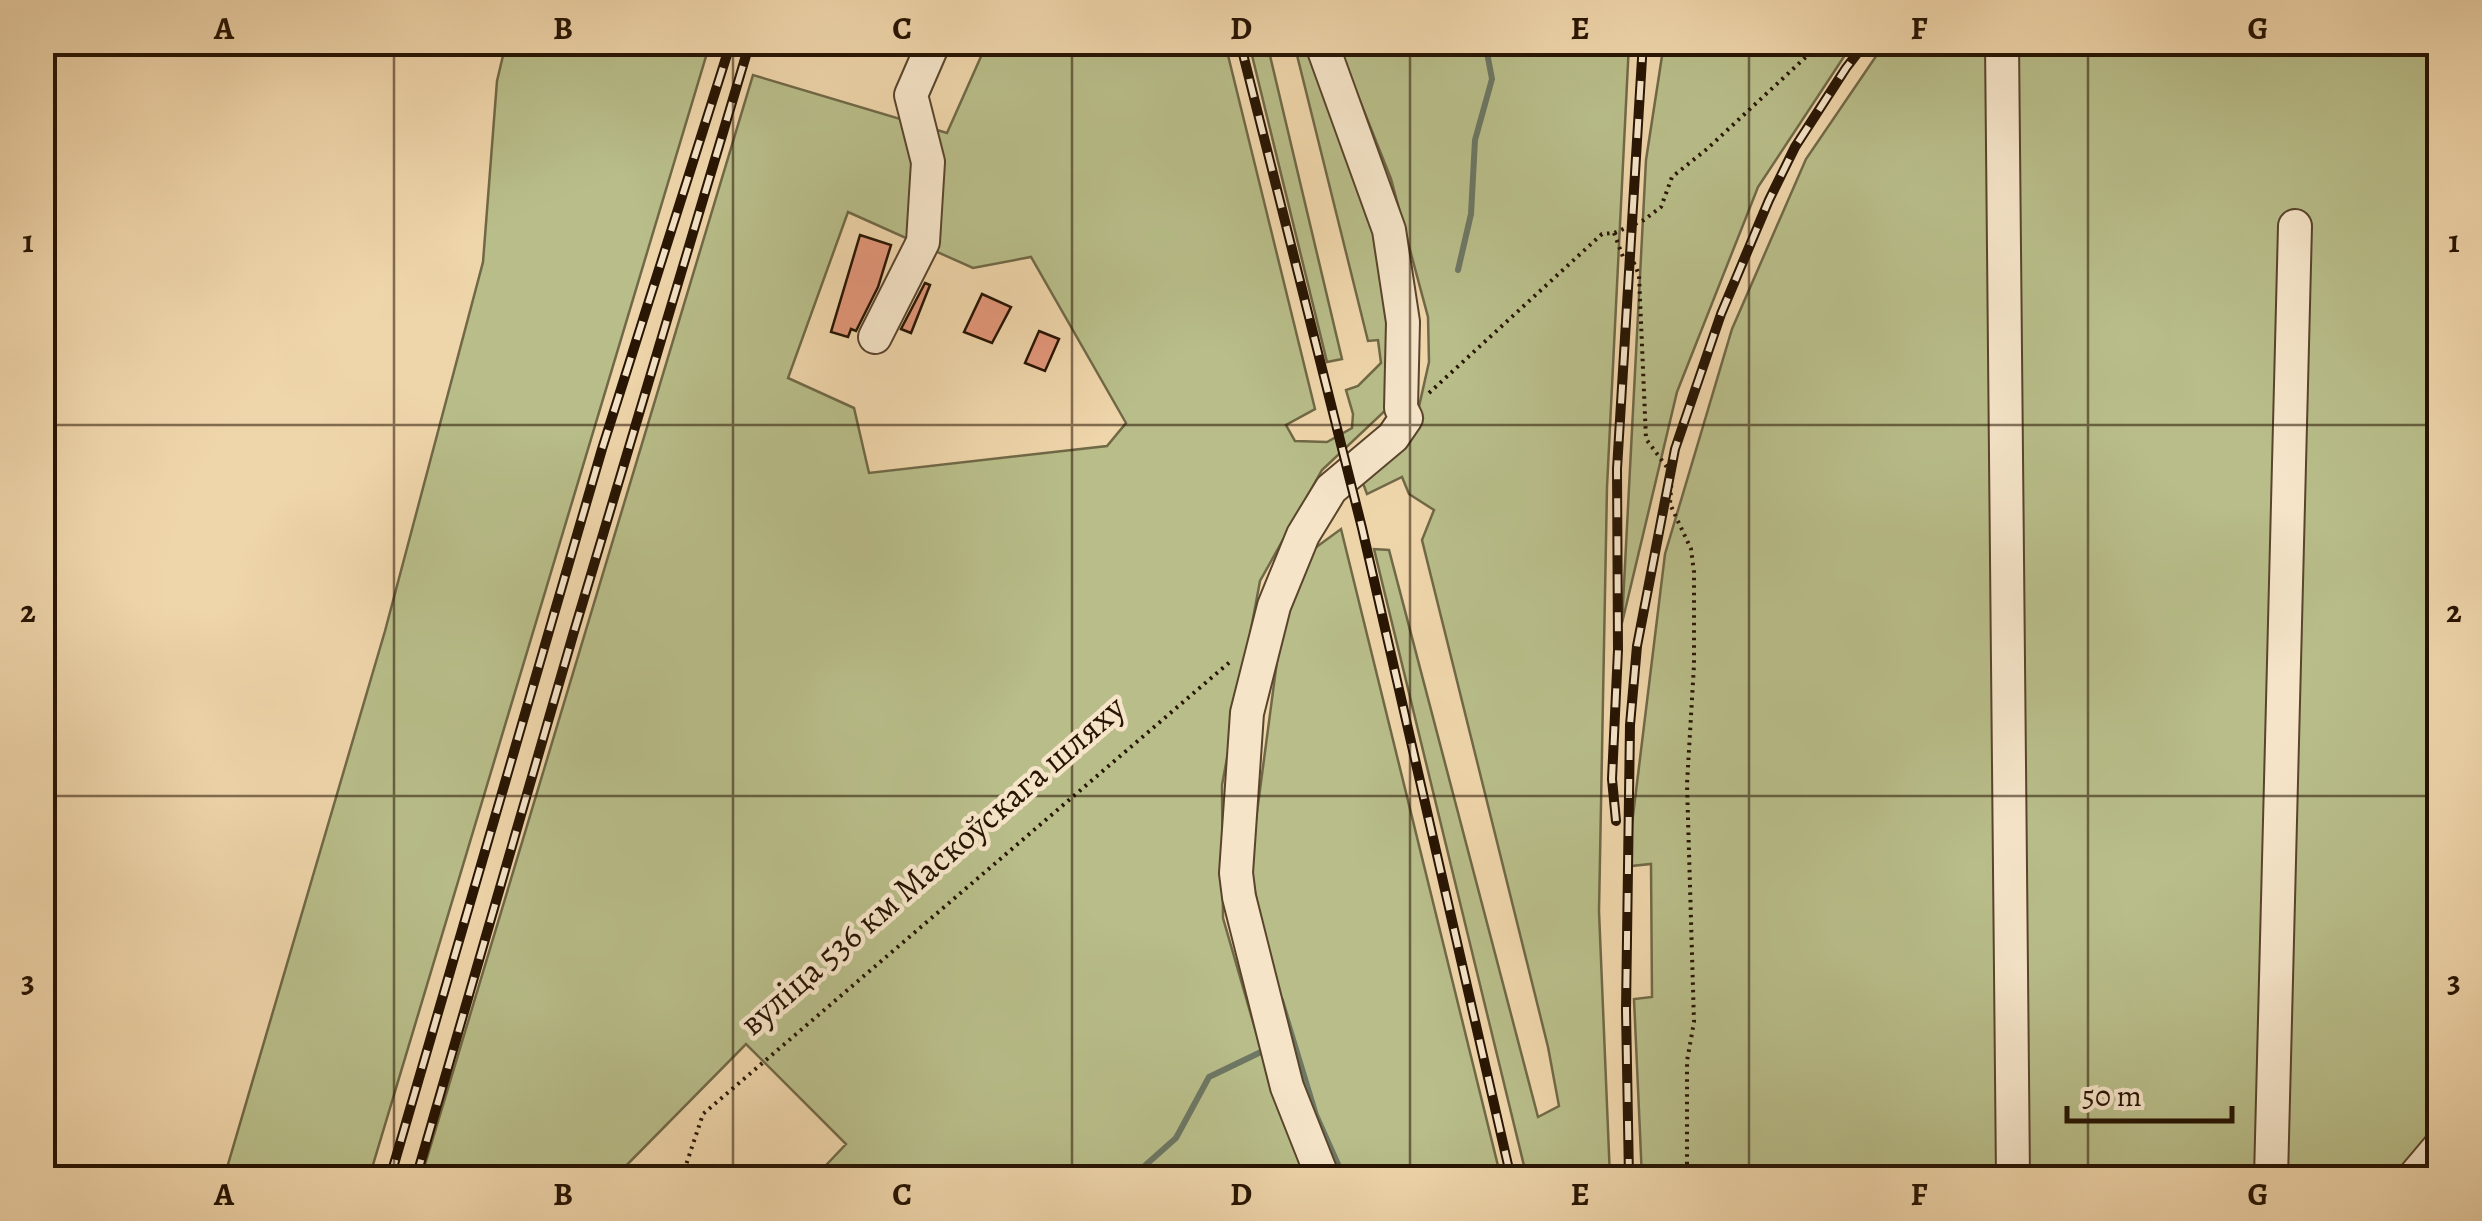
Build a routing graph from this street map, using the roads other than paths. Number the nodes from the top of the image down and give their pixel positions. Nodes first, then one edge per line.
1 (934, 42) edge
2 (1321, 42) edge
3 (2002, 42) edge
4 (2295, 226) dead end
5 (874, 337) dead end
6 (2440, 1146) edge
7 (1323, 1178) edge
8 (2014, 1178) edge
9 (2271, 1178) edge
10 (2413, 1178) edge

1 - 5 street
2 - 7 street
3 - 8 street
4 - 9 street
6 - 10 street

